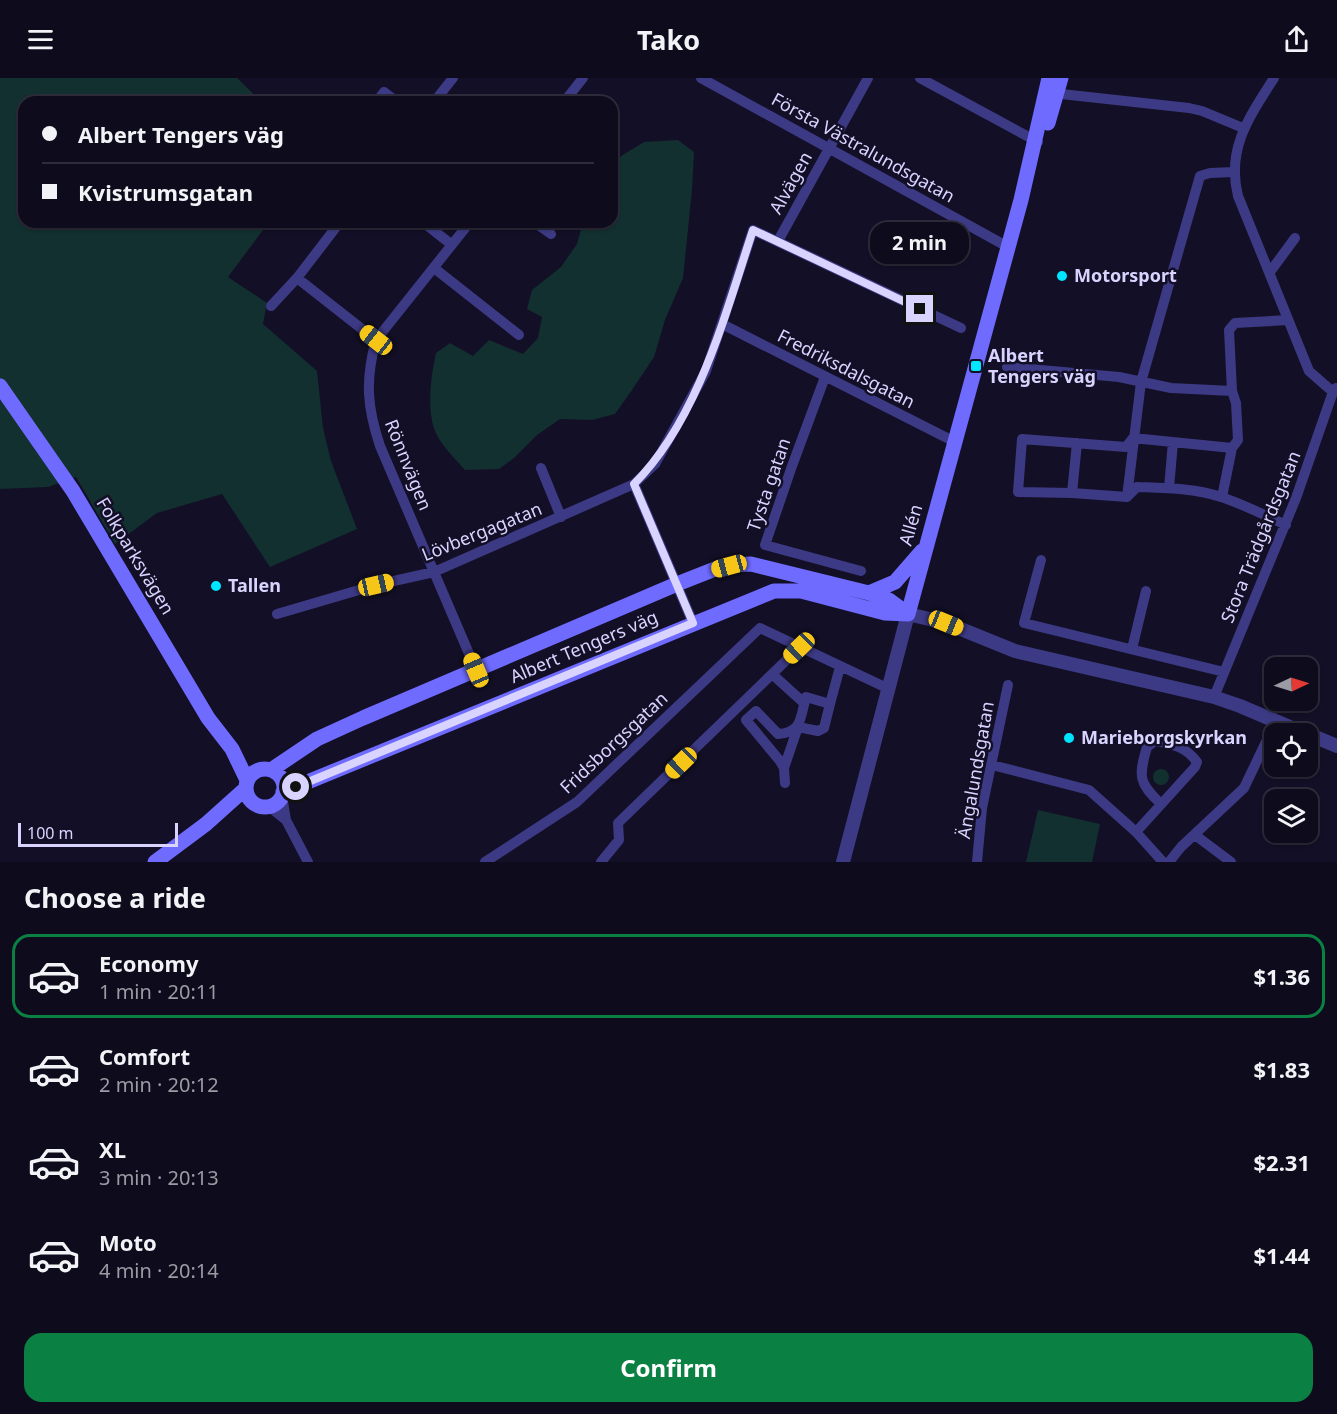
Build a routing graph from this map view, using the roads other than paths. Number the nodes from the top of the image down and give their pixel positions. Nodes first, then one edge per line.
1 (452, 78) edge
2 (583, 78) edge
3 (701, 78) edge
4 (868, 78) edge
5 (920, 78) edge
6 (1061, 78) edge
7 (1274, 78) edge
8 (1050, 88) edge
9 (438, 96) edge
10 (569, 96) edge
11 (1243, 128) junction
12 (1038, 142) junction
13 (830, 148) junction
14 (1234, 172) junction
15 (335, 228) edge
16 (430, 228) edge
17 (466, 228) edge
18 (542, 228) edge
19 (551, 234) dead end
20 (1295, 238) dead end
21 (778, 241) junction
22 (452, 246) junction
23 (1008, 247) junction
24 (434, 268) junction
25 (1270, 272) junction
26 (297, 278) junction
27 (271, 306) dead end
28 (1288, 320) junction
29 (722, 324) junction
30 (961, 328) dead end
31 (519, 335) dead end
32 (376, 340) junction
33 (1007, 367) dead end
34 (825, 377) junction
35 (1141, 382) junction
36 (0, 386) edge
37 (1335, 390) edge
38 (1232, 391) junction
39 (1134, 438) junction
40 (955, 442) junction
41 (1173, 442) junction
42 (1077, 443) junction
43 (1232, 448) junction
44 (541, 468) dead end
45 (634, 484) junction
46 (1169, 488) junction
47 (1072, 493) junction
48 (1127, 497) junction
49 (1222, 497) junction
50 (561, 517) junction
51 (1286, 525) junction
52 (926, 546) junction
53 (1041, 560) dead end
54 (861, 571) dead end
55 (434, 572) junction
56 (677, 584) junction
57 (1146, 591) dead end
58 (869, 593) junction
59 (277, 614) dead end
60 (908, 614) junction
61 (693, 623) junction
62 (799, 648) junction
63 (1132, 649) junction
64 (840, 667) junction
65 (476, 670) junction
66 (1224, 672) junction
67 (772, 674) junction
68 (1008, 685) dead end
69 (889, 689) junction
70 (1214, 697) junction
71 (804, 703) junction
72 (830, 704) junction
73 (1276, 721) junction
74 (1281, 723) edge
75 (798, 727) junction
76 (778, 734) junction
77 (1318, 738) edge
78 (1337, 746) edge
79 (232, 749) junction
80 (770, 750) junction
81 (992, 765) junction
82 (784, 768) junction
83 (268, 770) junction
84 (785, 783) dead end
85 (246, 785) junction
86 (283, 794) junction
87 (253, 804) junction
88 (1161, 804) junction
89 (270, 807) junction
90 (286, 820) junction
91 (206, 824) junction
92 (1136, 832) junction
93 (1195, 835) junction
94 (155, 862) edge
95 (308, 862) edge
96 (485, 862) edge
97 (601, 862) edge
98 (843, 862) edge
99 (977, 862) edge
100 (1163, 862) edge
101 (1169, 862) edge
102 (1231, 862) edge

1 - 9 street
2 - 10 street
3 - 13 street, Första Västralundsgatan
4 - 13 street, Alvägen
5 - 12 street
6 - 8 main road, Allén
7 - 11 street
8 - 11 street
8 - 12 main road, Allén
11 - 14 street
12 - 23 main road, Allén
13 - 21 street, Alvägen
13 - 23 street, Första Västralundsgatan
14 - 25 street
14 - 35 street
15 - 26 street
16 - 22 street
17 - 22 street, Rönnvägen
18 - 19 street
20 - 25 street
21 - 29 street, Lövbergagatan
21 - 30 street
22 - 24 street, Rönnvägen
23 - 40 main road, Allén
24 - 31 street
24 - 32 street, Rönnvägen
25 - 28 street
26 - 27 street
26 - 32 street
28 - 37 street
28 - 38 street
29 - 34 street, Fredriksdalsgatan
29 - 45 street, Lövbergagatan
32 - 55 street, Rönnvägen
33 - 35 street
34 - 40 street, Fredriksdalsgatan
34 - 54 street, Tysta gatan
35 - 38 street
35 - 39 street
36 - 79 main road, Folkparksvägen
37 - 51 street, Stora Trädgårdsgatan
38 - 43 street
39 - 41 street
39 - 42 street
39 - 48 street
40 - 52 main road, Allén
41 - 43 street
41 - 46 street
42 - 47 street
42 - 47 street
43 - 49 street
44 - 50 street, Lövbergagatan
45 - 50 street, Lövbergagatan
45 - 56 street
46 - 48 street
46 - 49 street
47 - 48 street
49 - 51 street
50 - 55 street, Lövbergagatan
51 - 66 street, Stora Trädgårdsgatan
52 - 58 main road
52 - 60 main road, Allén
53 - 63 street
55 - 59 street, Lövbergagatan
55 - 65 street, Rönnvägen
56 - 58 main road, Albert Tengers väg
56 - 61 street
56 - 65 main road, Albert Tengers väg
57 - 63 street
58 - 60 main road, Albert Tengers väg
60 - 61 main road, Albert Tengers väg
60 - 69 street, Allén
60 - 70 street, Albert Tengers väg
61 - 86 main road, Albert Tengers väg
62 - 64 street
62 - 67 street
62 - 96 street, Fridsborgsgatan
63 - 66 street
64 - 69 street
64 - 72 street
65 - 83 main road, Albert Tengers väg
66 - 70 street, Stora Trädgårdsgatan
67 - 71 street
67 - 97 street
68 - 81 street, Ängalundsgatan
69 - 98 street, Allén
70 - 73 street, Albert Tengers väg
71 - 72 street
71 - 75 street
72 - 75 street
73 - 74 street, Albert Tengers väg
73 - 93 street
75 - 76 street
75 - 82 street
76 - 80 street
76 - 80 street
77 - 78 street, Albert Tengers väg
79 - 83 main road, Folkparksvägen
79 - 85 main road, Folkparksvägen
80 - 82 street
81 - 92 street
81 - 99 street, Ängalundsgatan
82 - 84 street
83 - 85 main road
83 - 86 main road
85 - 87 main road
85 - 91 main road
86 - 89 main road
86 - 90 street
87 - 89 main road
87 - 91 main road
88 - 88 street
88 - 92 street
89 - 90 street
90 - 95 street
91 - 94 main road
92 - 100 street
93 - 101 street
93 - 102 street

